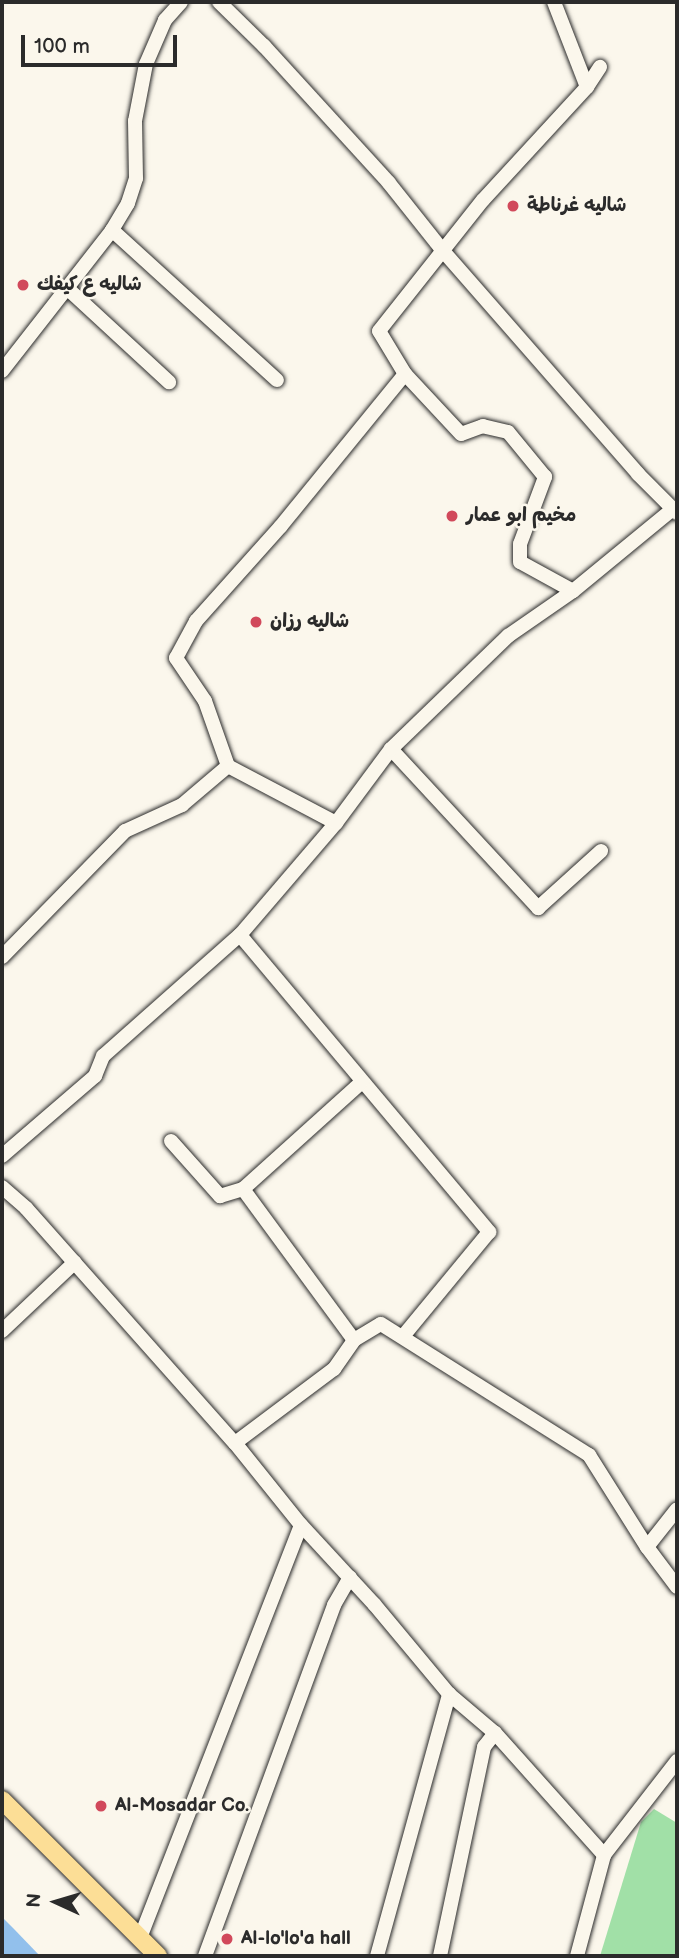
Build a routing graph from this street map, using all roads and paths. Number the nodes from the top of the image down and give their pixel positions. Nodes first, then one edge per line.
1 (181, 2) edge
2 (219, 2) edge
3 (554, 2) edge
4 (600, 67) dead end
5 (587, 87) junction
6 (112, 230) junction
7 (443, 251) junction
8 (67, 288) junction
9 (2, 371) edge
10 (405, 374) junction
11 (277, 380) dead end
12 (169, 382) dead end
13 (675, 511) edge
14 (573, 591) junction
15 (391, 749) junction
16 (228, 766) junction
17 (336, 823) junction
18 (601, 852) dead end
19 (240, 935) junction
20 (2, 957) edge
21 (362, 1082) junction
22 (171, 1141) dead end
23 (2, 1156) edge
24 (2, 1187) edge
25 (243, 1189) junction
26 (75, 1262) junction
27 (2, 1331) edge
28 (404, 1335) junction
29 (354, 1340) junction
30 (235, 1443) junction
31 (677, 1510) edge
32 (301, 1525) junction
33 (647, 1547) junction
34 (350, 1577) junction
35 (677, 1584) edge
36 (449, 1693) junction
37 (495, 1733) junction
38 (677, 1761) edge
39 (2, 1800) edge
40 (604, 1855) junction
41 (140, 1938) junction
42 (159, 1956) edge
43 (205, 1956) edge
44 (377, 1956) edge
45 (440, 1956) edge
46 (577, 1956) edge

1 - 6 street
2 - 7 street
3 - 5 street
4 - 5 street
5 - 7 street
6 - 8 street
6 - 11 street
7 - 10 street
7 - 13 street
8 - 9 street
8 - 12 street
10 - 14 street
10 - 16 street
13 - 14 street
14 - 15 street
15 - 17 street
15 - 18 street
16 - 17 street
16 - 20 street
17 - 19 street
19 - 21 street
19 - 23 street
21 - 25 street
21 - 28 street
22 - 25 street
24 - 26 street
25 - 29 street
26 - 27 street
26 - 30 street
28 - 29 street
28 - 33 street
29 - 30 street
30 - 32 street
31 - 33 street
32 - 34 street
32 - 41 street
33 - 35 street
34 - 36 street
34 - 43 street
36 - 37 street
36 - 44 street
37 - 40 street
37 - 45 street
38 - 40 street
39 - 41 main road
40 - 46 street
41 - 42 main road

